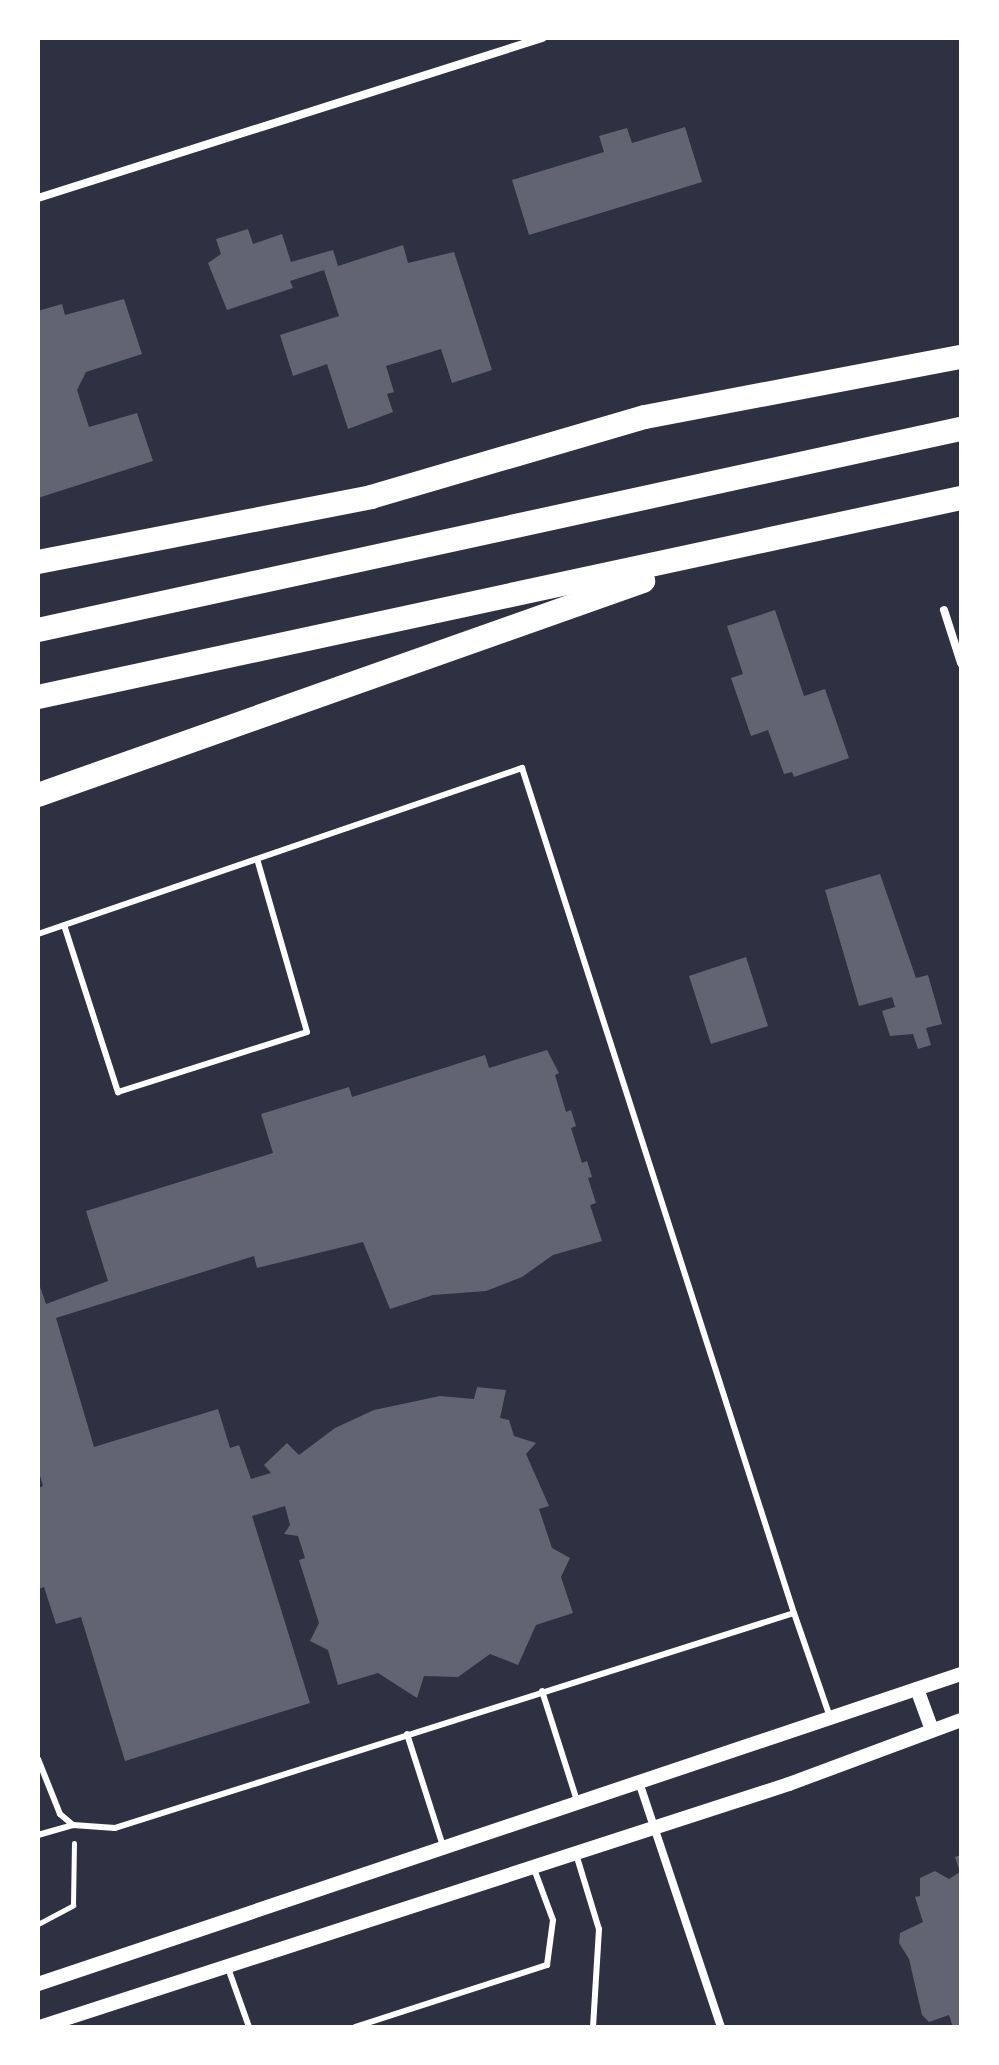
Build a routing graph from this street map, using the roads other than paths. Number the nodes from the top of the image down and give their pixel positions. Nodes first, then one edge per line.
1 (542, 38) edge
2 (38, 198) edge
3 (961, 357) edge
4 (961, 429) edge
5 (961, 498) edge
6 (721, 552) junction
7 (38, 562) edge
8 (944, 610) dead end
9 (38, 630) edge
10 (961, 663) edge
11 (38, 697) edge
12 (38, 795) edge
13 (257, 859) junction
14 (64, 925) junction
15 (38, 934) edge
16 (794, 1613) junction
17 (961, 1674) edge
18 (917, 1689) junction
19 (542, 1691) junction
20 (830, 1717) junction
21 (961, 1720) edge
22 (932, 1730) junction
23 (407, 1734) junction
24 (38, 1759) edge
25 (639, 1782) junction
26 (577, 1801) junction
27 (654, 1824) junction
28 (73, 1825) junction
29 (38, 1835) edge
30 (443, 1846) junction
31 (575, 1852) junction
32 (533, 1866) junction
33 (226, 1964) junction
34 (38, 1984) edge
35 (40, 2027) edge
36 (249, 2027) edge
37 (355, 2027) edge
38 (593, 2027) edge
39 (721, 2027) edge

1 - 2 street
3 - 7 highway
4 - 9 highway
5 - 6 highway
6 - 11 highway
6 - 12 highway
8 - 10 street
13 - 14 lane
13 - 14 lane
13 - 16 lane
14 - 15 lane
16 - 19 lane
16 - 20 lane
17 - 18 street
18 - 20 street
18 - 22 street
19 - 23 lane
19 - 26 lane
20 - 25 street
21 - 22 street
22 - 27 street
23 - 28 lane
23 - 30 lane
24 - 28 lane
25 - 26 street
25 - 27 street
26 - 30 street
27 - 31 street
27 - 39 street
28 - 29 lane
30 - 34 street
31 - 32 street
31 - 38 lane
32 - 33 street
32 - 37 lane
33 - 35 street
33 - 36 lane

